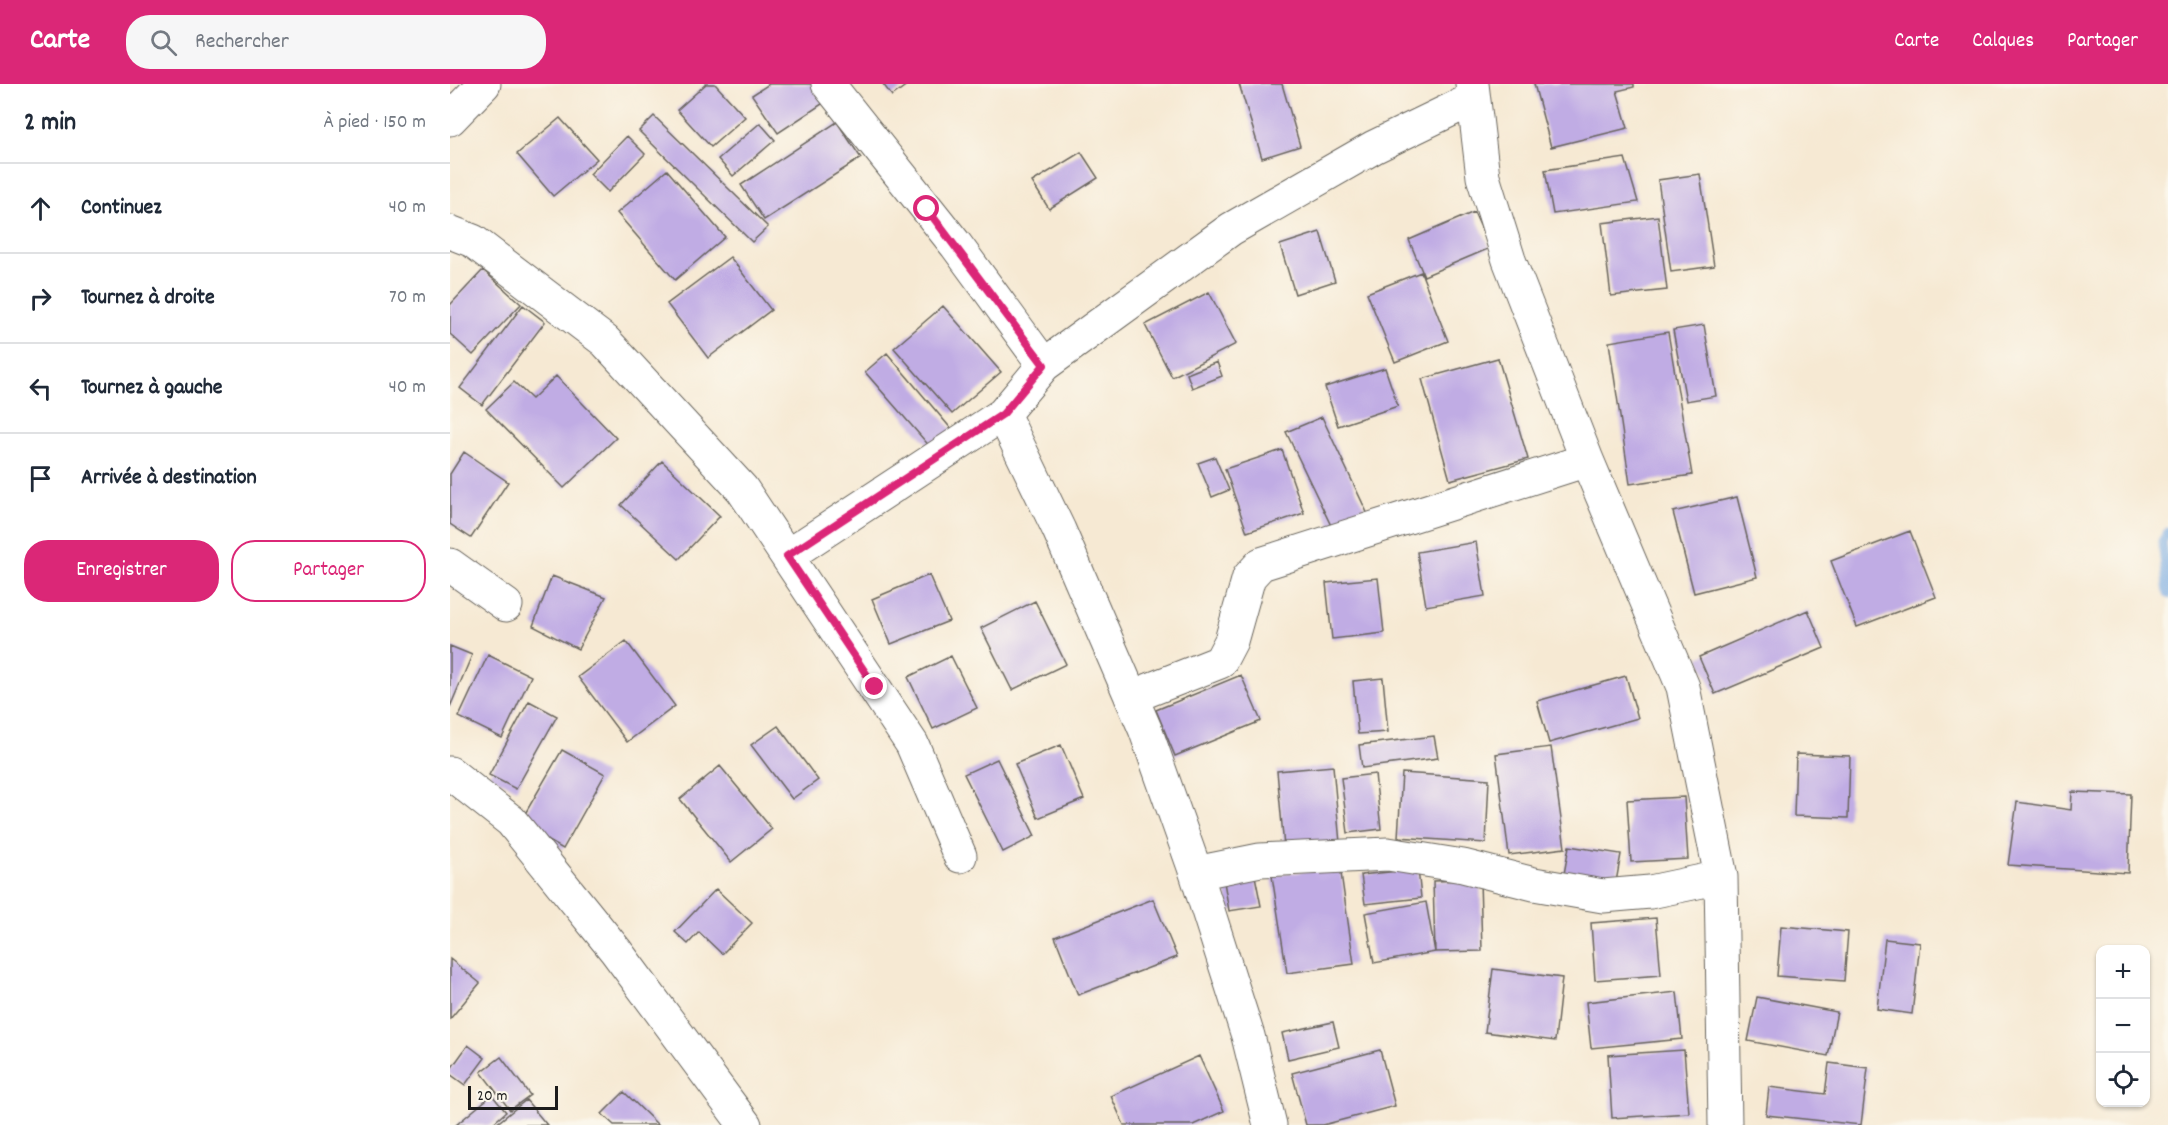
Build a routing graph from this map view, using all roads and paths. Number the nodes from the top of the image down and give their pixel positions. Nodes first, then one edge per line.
1 (484, 84) edge
2 (828, 84) edge
3 (1473, 91) edge
4 (450, 119) edge
5 (450, 232) edge
6 (1044, 365) junction
7 (1003, 414) junction
8 (1587, 460) junction
9 (787, 556) junction
10 (450, 565) edge
11 (506, 605) dead end
12 (1131, 697) junction
13 (450, 774) edge
14 (960, 856) dead end
15 (1196, 873) junction
16 (1721, 877) junction
17 (745, 1125) edge
18 (1270, 1125) edge
19 (1725, 1125) edge

1 - 4 street
2 - 6 street
3 - 6 street
3 - 8 street
5 - 9 street
6 - 7 street
7 - 9 street
7 - 12 street
8 - 12 street
8 - 16 street
9 - 14 street
10 - 11 street
12 - 15 street
13 - 17 street
15 - 16 street
15 - 18 street
16 - 19 street

